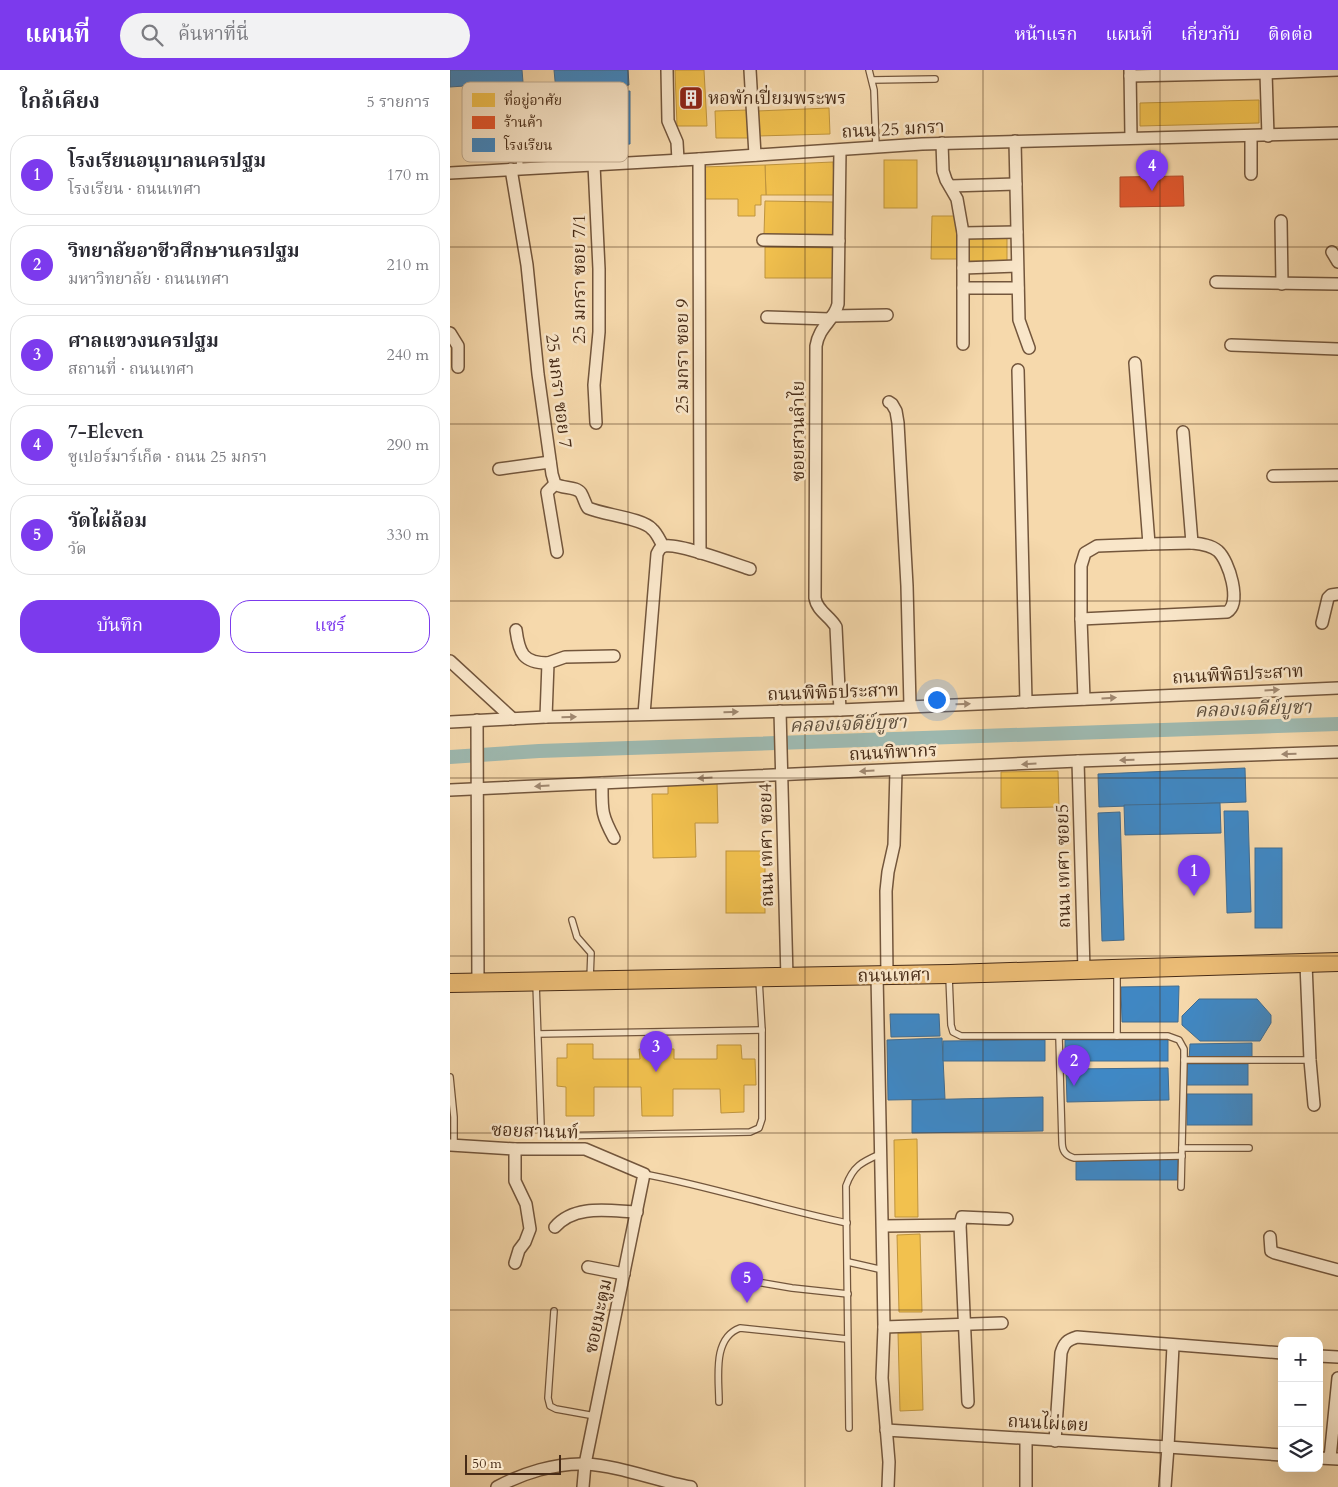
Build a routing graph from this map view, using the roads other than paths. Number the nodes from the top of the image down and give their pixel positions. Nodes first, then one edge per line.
1 (667, 70) edge
2 (750, 70) edge
3 (869, 70) edge
4 (1338, 70) edge
5 (1130, 73) edge
6 (1266, 73) junction
7 (934, 79) dead end
8 (872, 80) junction
9 (1338, 133) edge
10 (1251, 136) junction
11 (1268, 136) junction
12 (1131, 137) junction
13 (1015, 141) junction
14 (942, 143) junction
15 (876, 146) junction
16 (840, 150) junction
17 (755, 155) junction
18 (699, 159) junction
19 (678, 160) junction
20 (515, 162) edge
21 (594, 165) junction
22 (515, 169) junction
23 (450, 173) edge
24 (1252, 174) dead end
25 (1016, 184) junction
26 (950, 186) junction
27 (1281, 221) dead end
28 (1017, 232) junction
29 (963, 233) junction
30 (762, 240) dead end
31 (839, 241) junction
32 (1332, 252) dead end
33 (1338, 262) edge
34 (1017, 266) junction
35 (963, 268) junction
36 (1216, 282) dead end
37 (1282, 284) junction
38 (1338, 284) edge
39 (963, 288) junction
40 (1018, 288) junction
41 (887, 315) dead end
42 (767, 317) dead end
43 (831, 318) junction
44 (450, 333) edge
45 (963, 344) dead end
46 (1231, 345) dead end
47 (1029, 348) dead end
48 (1338, 349) edge
49 (1135, 363) dead end
50 (458, 367) dead end
51 (1018, 370) dead end
52 (888, 402) dead end
53 (596, 423) dead end
54 (1183, 432) dead end
55 (550, 462) junction
56 (499, 469) dead end
57 (1338, 475) edge
58 (1273, 476) dead end
59 (555, 484) junction
60 (1192, 543) junction
61 (1149, 544) junction
62 (663, 546) junction
63 (557, 552) dead end
64 (700, 553) junction
65 (750, 569) dead end
66 (1338, 594) edge
67 (1081, 619) junction
68 (1322, 623) dead end
69 (516, 630) dead end
70 (614, 656) dead end
71 (450, 661) edge
72 (548, 663) junction
73 (1338, 688) edge
74 (1084, 700) junction
75 (1026, 702) junction
76 (910, 706) junction
77 (840, 710) junction
78 (644, 714) junction
79 (546, 717) junction
80 (781, 717) junction
81 (513, 719) junction
82 (450, 722) edge
83 (477, 726) junction
84 (1338, 752) edge
85 (1078, 762) junction
86 (896, 770) junction
87 (782, 775) junction
88 (602, 783) junction
89 (478, 788) junction
90 (450, 790) edge
91 (614, 838) dead end
92 (572, 920) dead end
93 (1338, 962) edge
94 (1306, 964) junction
95 (1117, 969) junction
96 (1084, 970) junction
97 (949, 974) junction
98 (882, 975) junction
99 (758, 977) junction
100 (787, 978) junction
101 (536, 981) junction
102 (590, 981) junction
103 (478, 982) junction
104 (450, 983) edge
105 (762, 1030) junction
106 (538, 1034) junction
107 (1117, 1036) junction
108 (1059, 1037) junction
109 (1184, 1060) junction
110 (1310, 1060) junction
111 (450, 1077) edge
112 (1314, 1105) dead end
113 (452, 1145) edge
114 (1182, 1148) junction
115 (1248, 1148) dead end
116 (514, 1150) junction
117 (880, 1154) junction
118 (1182, 1156) junction
119 (644, 1174) junction
120 (1182, 1186) dead end
121 (637, 1212) junction
122 (1007, 1219) dead end
123 (848, 1223) junction
124 (960, 1225) junction
125 (883, 1226) junction
126 (555, 1227) dead end
127 (1270, 1237) dead end
128 (848, 1262) junction
129 (515, 1263) dead end
130 (588, 1267) dead end
131 (883, 1270) junction
132 (1338, 1270) edge
133 (624, 1274) junction
134 (751, 1281) dead end
135 (848, 1294) junction
136 (554, 1311) dead end
137 (1002, 1323) dead end
138 (964, 1325) junction
139 (884, 1327) junction
140 (848, 1339) junction
141 (1173, 1346) junction
142 (1278, 1353) edge
143 (1323, 1356) edge
144 (1338, 1357) edge
145 (1338, 1378) edge
146 (719, 1402) dead end
147 (968, 1402) dead end
148 (595, 1416) junction
149 (848, 1428) dead end
150 (886, 1430) junction
151 (1026, 1439) junction
152 (1055, 1441) junction
153 (1168, 1447) junction
154 (1278, 1455) edge
155 (1329, 1458) edge
156 (585, 1464) junction
157 (675, 1486) edge
158 (497, 1487) edge
159 (583, 1487) edge
160 (690, 1487) edge
161 (888, 1487) edge
162 (1026, 1487) edge
163 (1165, 1487) edge

1 - 19 street
2 - 17 street
3 - 8 lane
4 - 6 street
5 - 6 street
5 - 12 street
6 - 11 street
7 - 8 lane
8 - 15 lane
9 - 11 street, ถนน 25 มกรา
10 - 11 street, ถนน 25 มกรา
10 - 12 street, ถนน 25 มกรา
10 - 24 street
12 - 13 street, ถนน 25 มกรา
13 - 14 street, ถนน 25 มกรา
13 - 25 street
14 - 15 street, ถนน 25 มกรา
14 - 26 street
15 - 16 street, ถนน 25 มกรา
16 - 17 street, ถนน 25 มกรา
16 - 31 street, ซอยสวนลำไย
17 - 18 street, ถนน 25 มกรา
18 - 19 street, ถนน 25 มกรา
18 - 64 street, 25 มกรา ซอย 9
19 - 21 street, ถนน 25 มกรา
20 - 22 lane
21 - 22 street, ถนน 25 มกรา
21 - 53 street, 25 มกรา ซอย 7/1
22 - 23 street, ถนน 25 มกรา
22 - 55 street, 25 มกรา ซอย 7
25 - 26 street
25 - 28 street
26 - 29 street
27 - 37 street
28 - 29 street
28 - 34 street
29 - 35 street
30 - 31 street
31 - 43 street, ซอยสวนลำไย
32 - 33 street
34 - 35 street
34 - 40 street
35 - 39 street
36 - 37 street
37 - 38 street
39 - 40 street
39 - 45 street
40 - 47 street
41 - 43 street
42 - 43 street
43 - 77 street, ซอยสวนลำไย
44 - 50 street
46 - 48 street
49 - 61 street
51 - 75 street
52 - 76 street
54 - 60 street
55 - 56 street
55 - 59 street, 25 มกรา ซอย 7
57 - 58 street
59 - 62 street
59 - 63 street
60 - 61 street
60 - 67 street
61 - 67 street
62 - 64 street
62 - 78 street
64 - 65 street
66 - 68 street
67 - 74 street
69 - 72 street
70 - 72 street
71 - 81 street
72 - 79 street
74 -> 73 street, ถนนพิพิธประสาท
74 - 75 street, ถนนพิพิธประสาท
76 -> 75 street, ถนนพิพิธประสาท
76 - 77 street, ถนนพิพิธประสาท
77 - 80 street, ถนนพิพิธประสาท
79 -> 78 street, ถนนพิพิธประสาท
78 -> 80 street, ถนนพิพิธประสาท
79 - 81 street, ถนนพิพิธประสาท
80 - 87 street, ถนน เทศา ซอย4
81 - 83 street, ถนนพิพิธประสาท
82 - 83 street, ถนนพิพิธประสาท
83 - 89 street
84 -> 85 street, ถนนทิพากร
85 -> 86 street, ถนนทิพากร
85 - 96 street, ถนน เทศา ซอย5
86 -> 87 street, ถนนทิพากร
86 - 98 street
87 -> 88 street, ถนนทิพากร
87 - 100 street, ถนน เทศา ซอย4
88 -> 89 street, ถนนทิพากร
88 - 91 street
89 - 90 street, ถนนทิพากร
89 - 103 street
92 - 102 lane
93 - 94 main road, ถนนเทศา
94 - 95 main road, ถนนเทศา
94 - 110 street
95 - 96 main road, ถนนเทศา
95 - 107 lane
96 - 97 main road, ถนนเทศา
97 - 98 main road, ถนนเทศา
97 - 108 lane
98 - 100 main road, ถนนเทศา
98 - 117 street
99 - 100 main road, ถนนเทศา
99 - 102 main road, ถนนเทศา
99 - 105 lane
101 - 102 main road, ถนนเทศา
101 - 103 main road, ถนนเทศา
101 - 106 lane
103 - 104 main road, ถนนเทศา
105 - 106 lane
105 - 106 lane
107 - 108 lane
107 - 109 lane
108 - 118 lane
109 - 110 lane
109 - 114 lane
110 - 112 street
111 - 113 lane
113 - 116 street, ซอยสานนท์
114 - 115 lane
114 - 118 lane
116 - 119 street, ซอยสานนท์
116 - 129 street
117 - 123 lane
117 - 125 street
118 - 120 lane
119 - 121 street, ซอยมะตูม
119 - 123 lane
121 - 126 street
121 - 133 street, ซอยมะตูม
122 - 124 street
123 - 128 lane
124 - 125 street
124 - 138 street
125 - 131 street
127 - 132 street
128 - 131 lane
128 - 135 lane
130 - 133 street
131 - 139 street
133 - 148 street, ซอยมะตูม
134 - 135 lane
135 - 140 lane
136 - 148 lane
137 - 138 street
138 - 139 street
138 - 147 street
139 - 150 street
140 - 146 lane
140 - 149 lane
141 - 142 street
141 - 152 street
141 - 153 street
143 - 144 street
145 - 155 street
148 - 156 street, ซอยมะตูม
150 - 151 street, ถนนไผ่เตย
150 - 161 street
151 - 152 street, ถนนไผ่เตย
151 - 162 street
152 - 153 street, ถนนไผ่เตย
153 - 154 street, ถนนไผ่เตย
153 - 163 street
156 - 157 street
156 - 158 street
156 - 159 street, ซอยมะตูม
157 - 160 street

